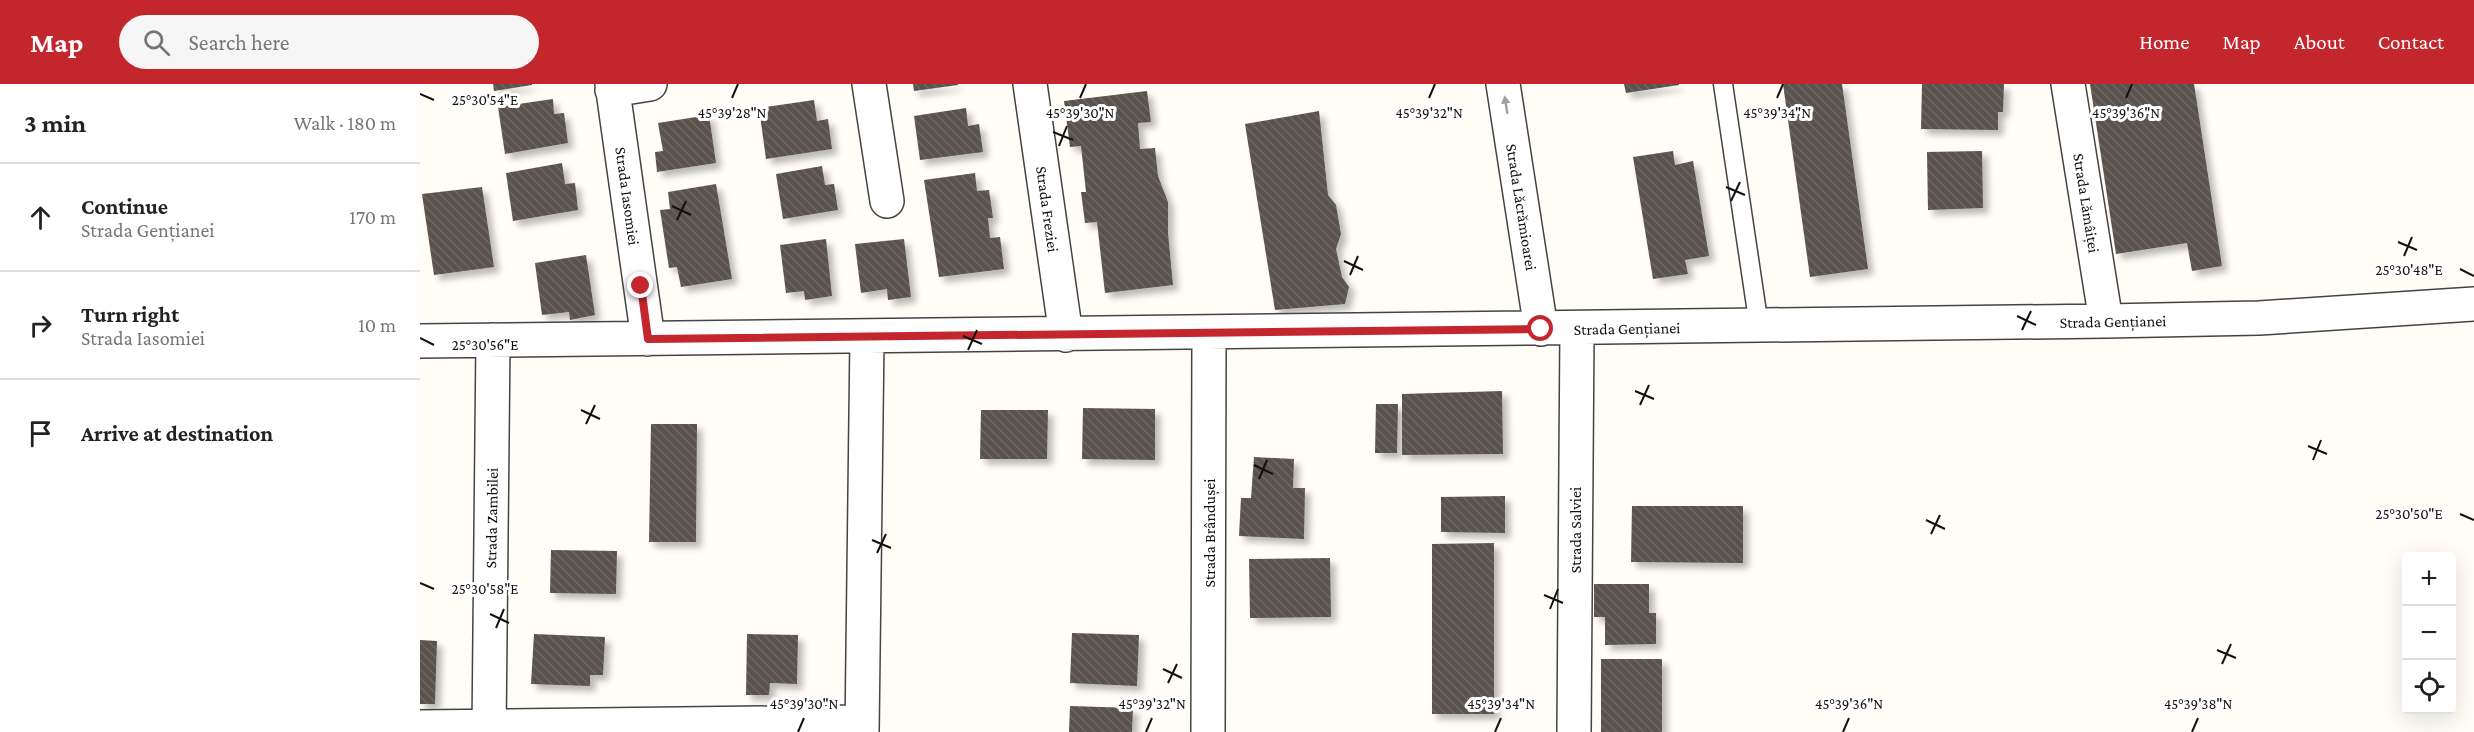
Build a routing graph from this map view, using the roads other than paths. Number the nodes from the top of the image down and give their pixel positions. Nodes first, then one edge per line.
1 (650, 84) edge
2 (869, 84) edge
3 (1030, 84) edge
4 (1503, 84) edge
5 (1723, 84) edge
6 (2068, 84) edge
7 (612, 87) edge
8 (886, 201) dead end
9 (2474, 303) edge
10 (2106, 321) junction
11 (1759, 326) junction
12 (1541, 329) junction
13 (1577, 329) junction
14 (1209, 334) junction
15 (1066, 335) junction
16 (867, 337) junction
17 (648, 339) junction
18 (493, 340) junction
19 (420, 341) edge
20 (420, 727) edge
21 (862, 727) edge
22 (489, 729) edge
23 (1208, 732) edge
24 (1574, 732) edge

1 - 7 street, Strada Iasomiei
2 - 8 street
3 - 15 street, Strada Freziei
12 -> 4 street, Strada Lăcrămioarei
5 - 11 lane
6 - 10 street, Strada Lămâiței
7 - 17 street, Strada Iasomiei
9 - 10 street, Strada Gențianei
10 - 11 street, Strada Gențianei
11 - 13 street, Strada Gențianei
12 - 13 street, Strada Gențianei
12 - 14 street, Strada Gențianei
13 - 24 street, Strada Salviei
14 - 15 street, Strada Gențianei
14 - 23 street, Strada Brândușei
15 - 16 street, Strada Gențianei
16 - 17 street, Strada Gențianei
16 - 21 street
17 - 18 street, Strada Gențianei
18 - 19 street, Strada Gențianei
18 - 22 street, Strada Zambilei
20 - 22 street
21 - 22 street

